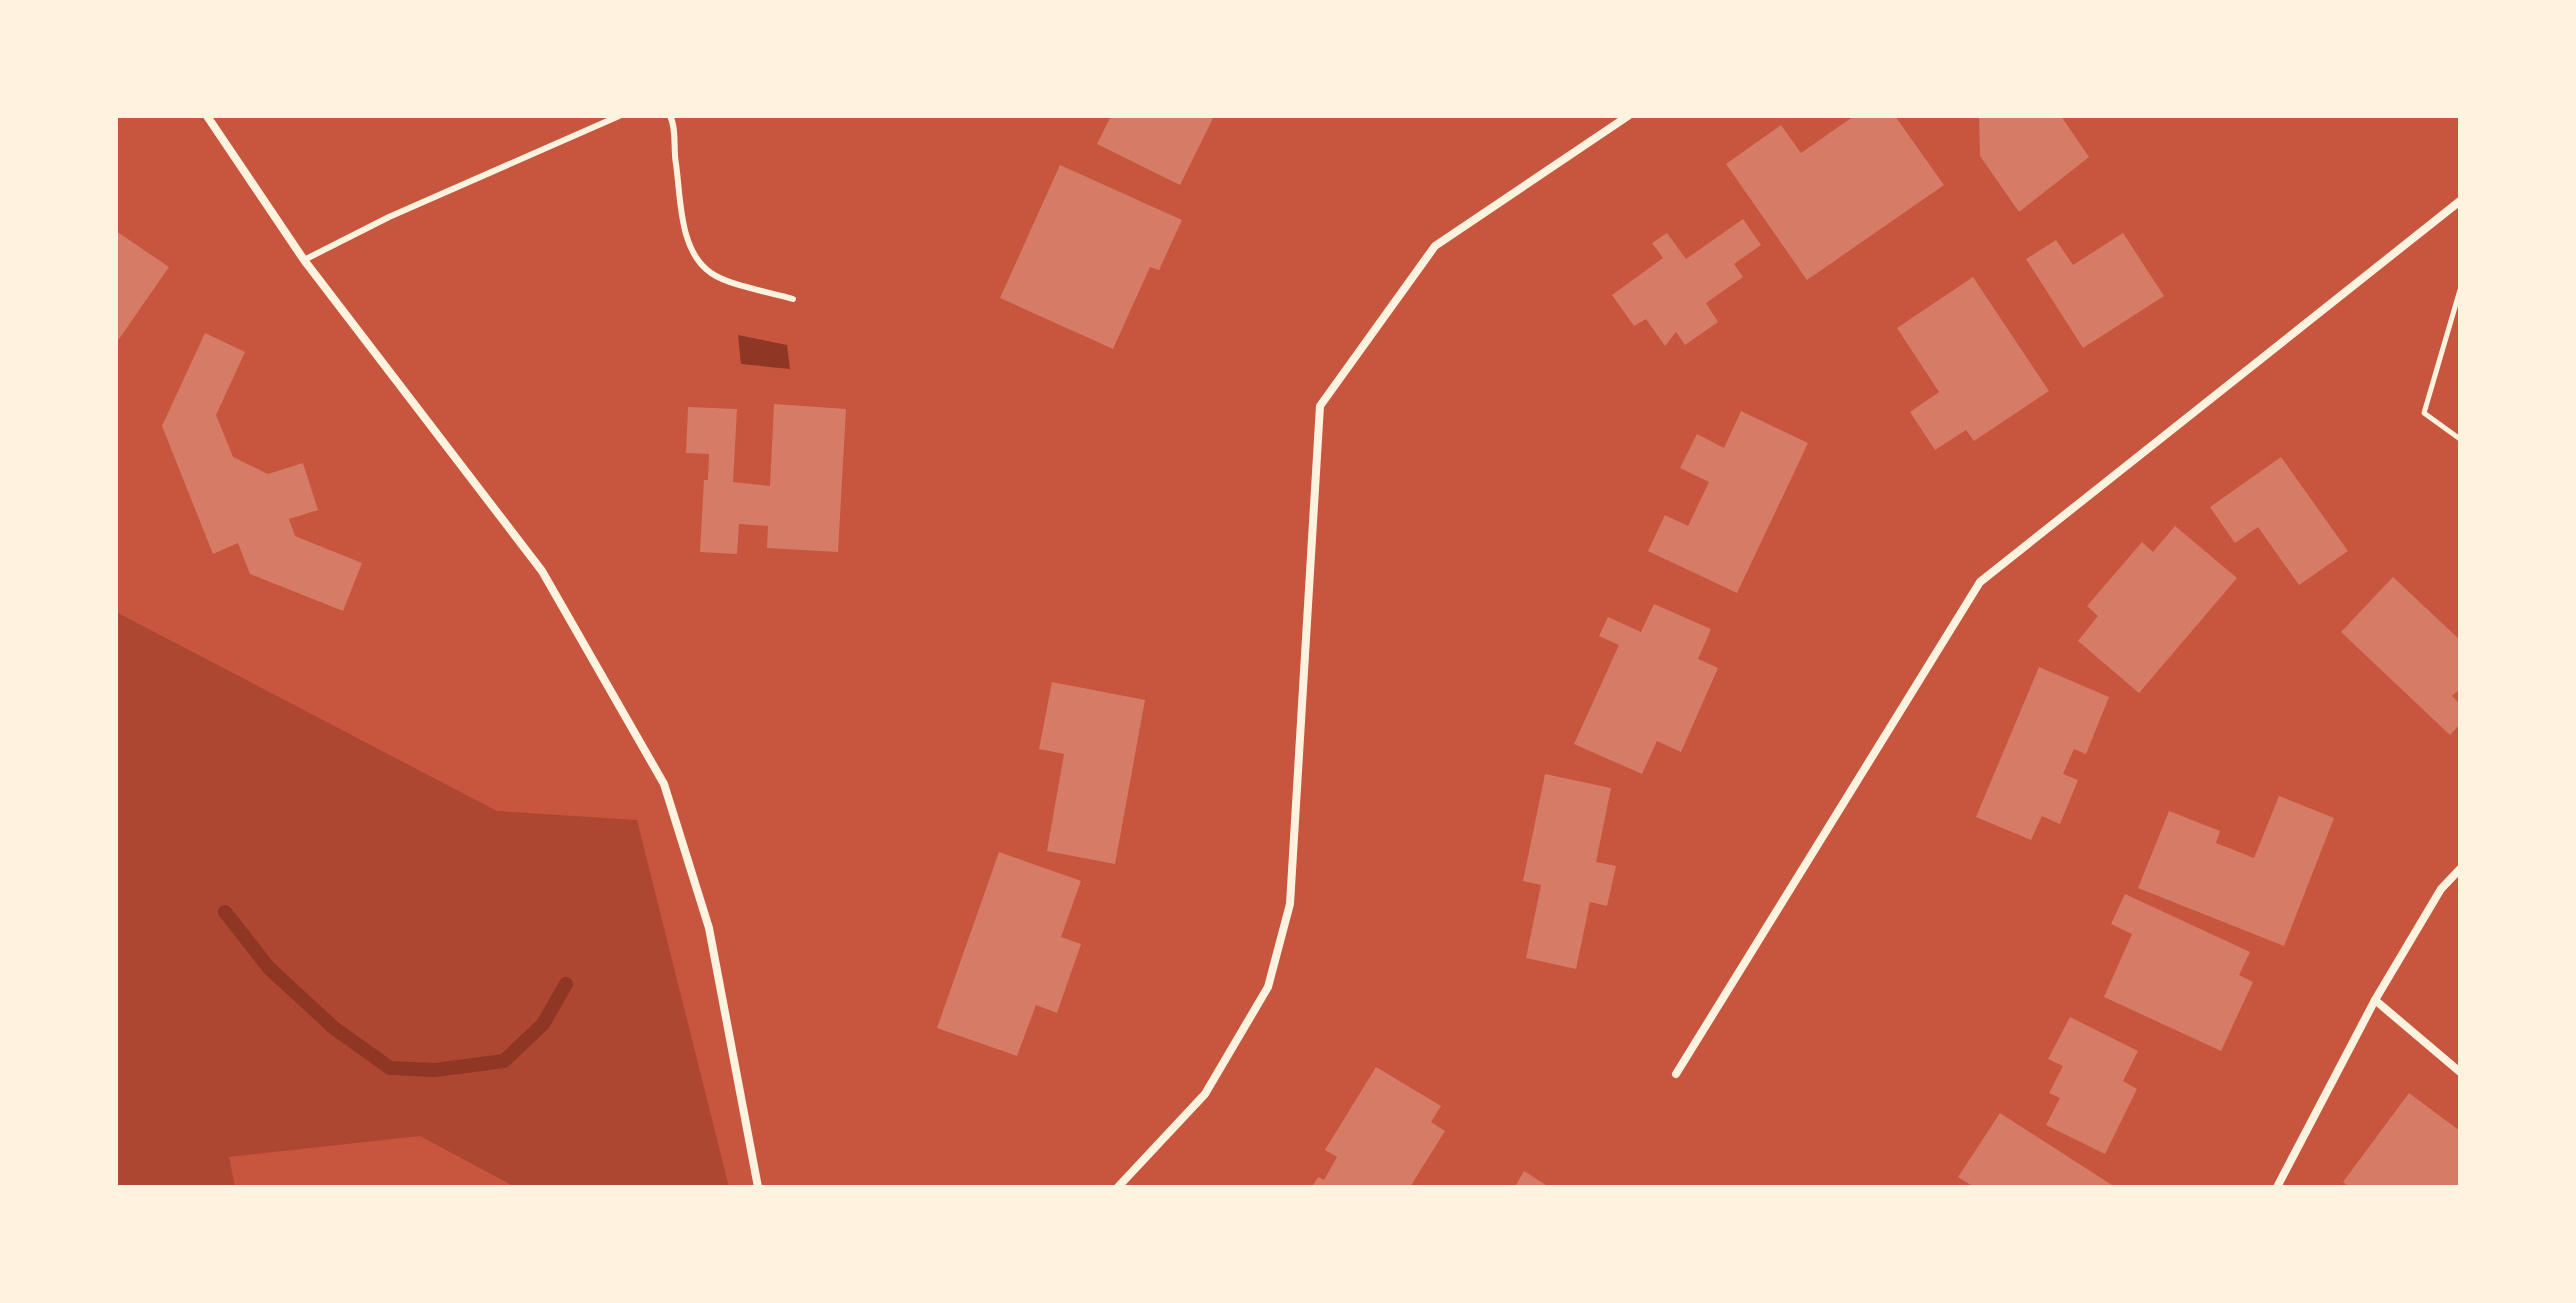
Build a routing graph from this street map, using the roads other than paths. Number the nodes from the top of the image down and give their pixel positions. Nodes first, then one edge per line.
1 (207, 116) edge
2 (619, 116) edge
3 (670, 116) edge
4 (1628, 116) edge
5 (2460, 201) edge
6 (304, 260) junction
7 (793, 299) dead end
8 (2460, 869) edge
9 (2375, 1000) junction
10 (2460, 1072) edge
11 (1676, 1074) dead end
12 (758, 1187) edge
13 (1118, 1187) edge
14 (2277, 1187) edge

1 - 6 street
2 - 6 lane
3 - 7 lane
4 - 13 street
5 - 11 street
6 - 12 street
8 - 9 street
9 - 10 street
9 - 14 street

